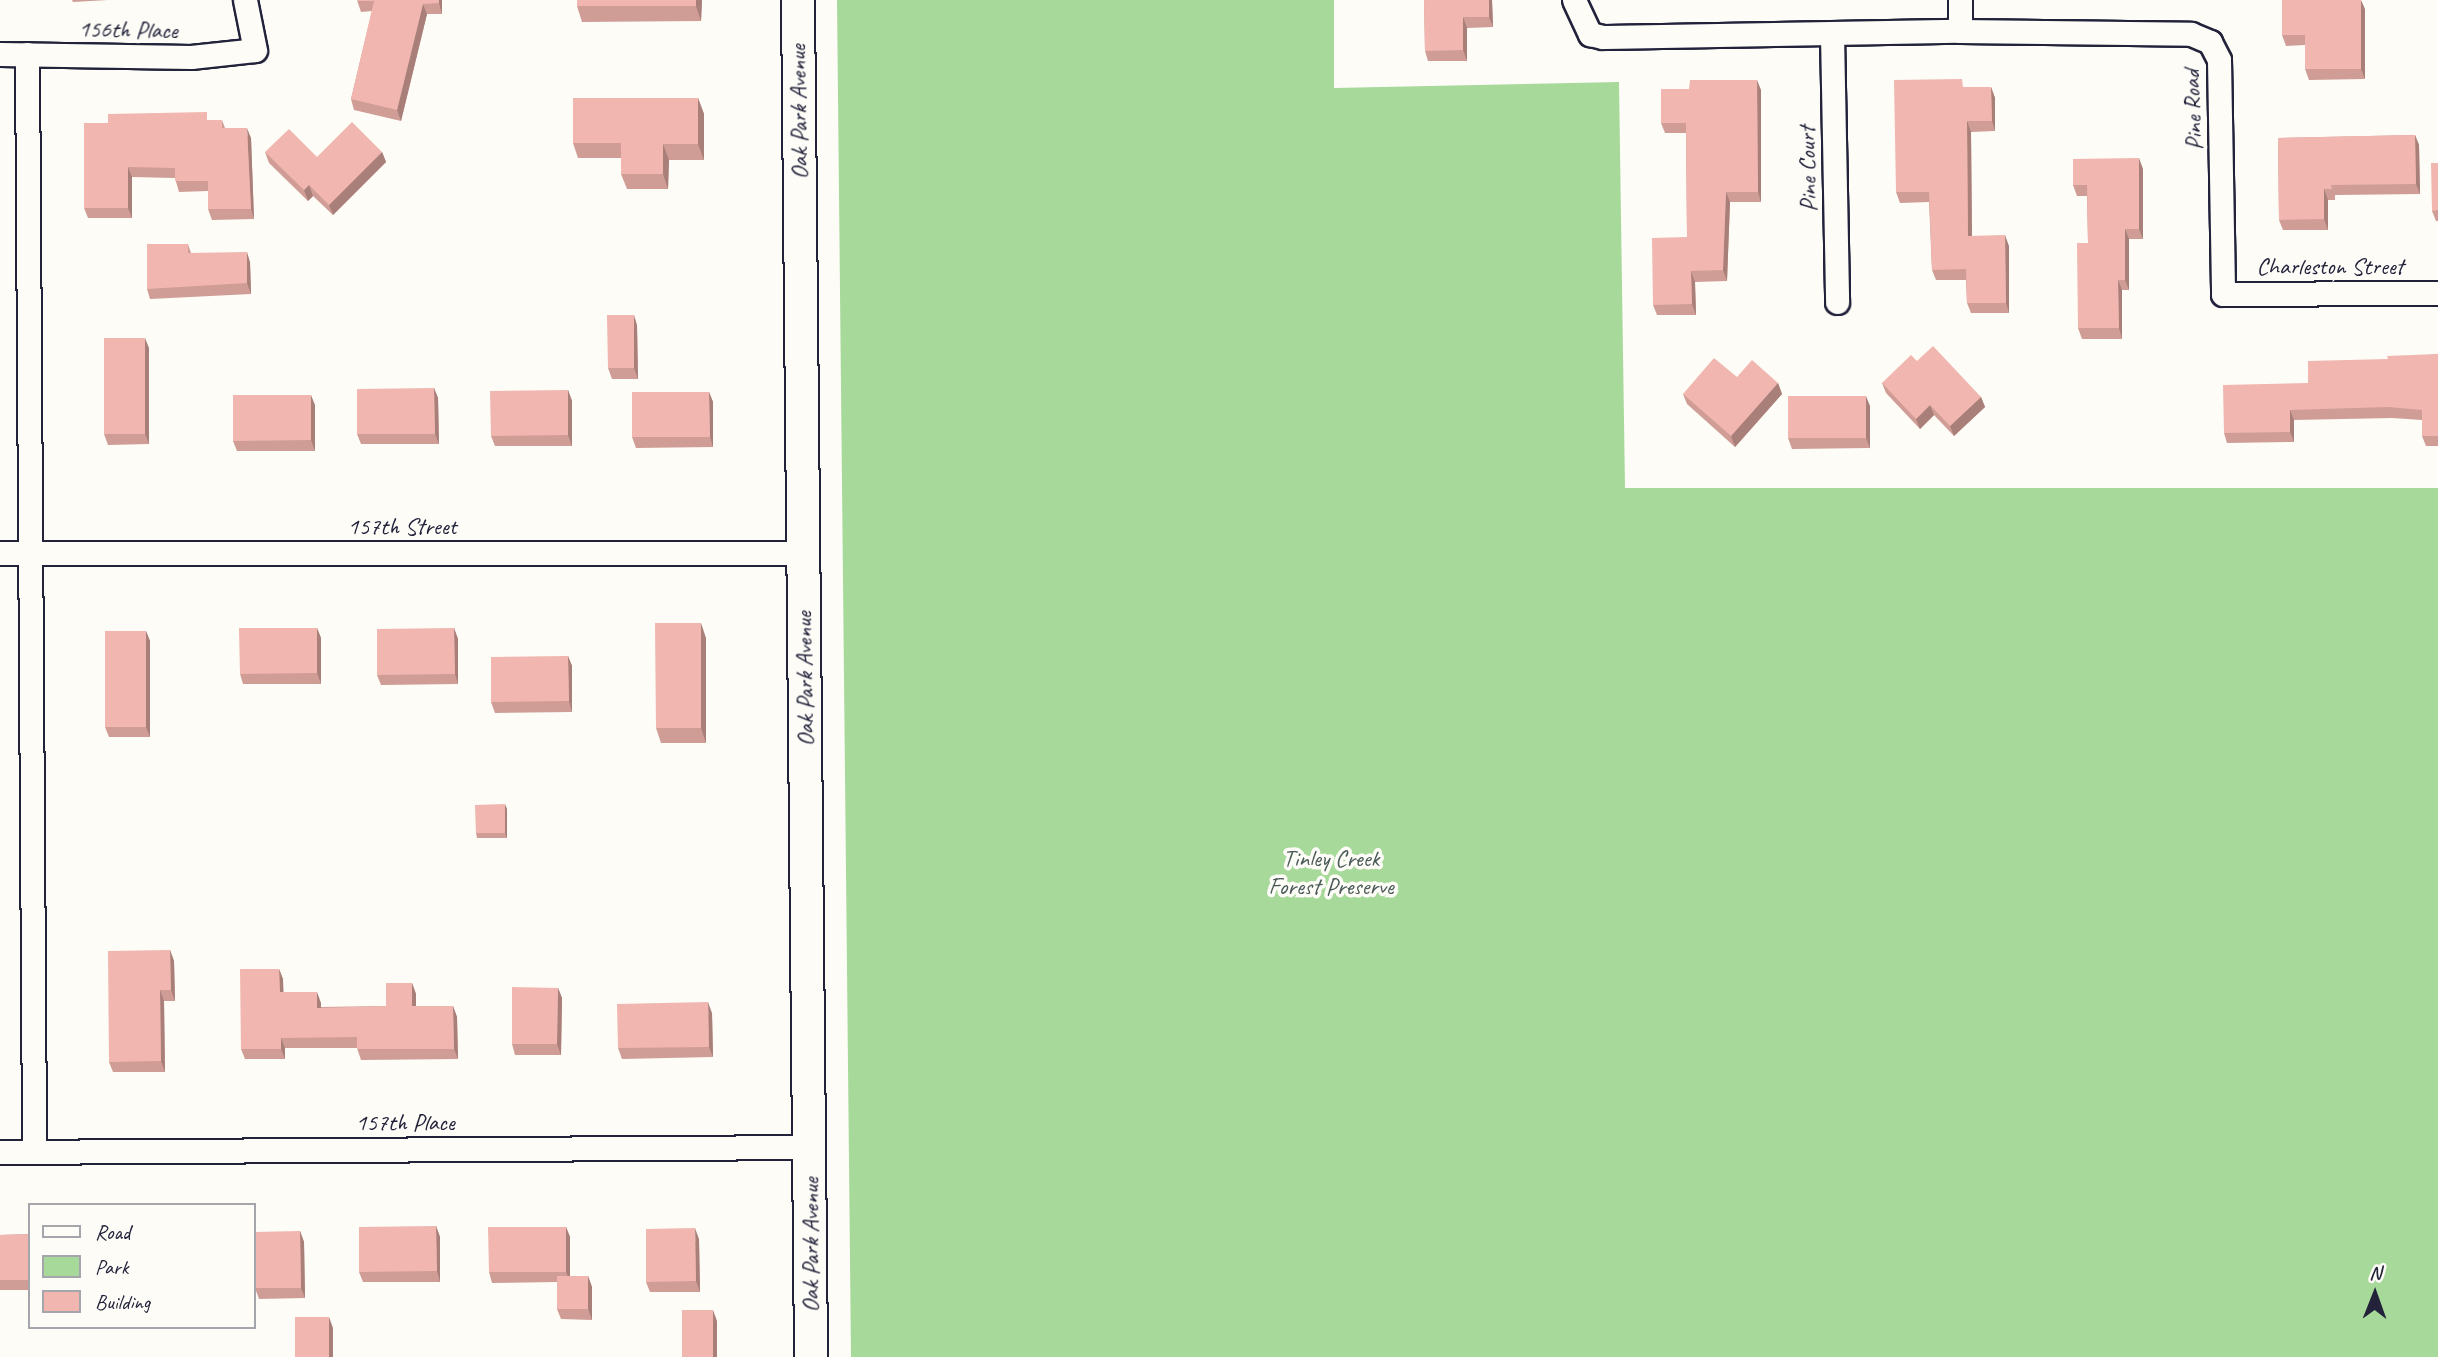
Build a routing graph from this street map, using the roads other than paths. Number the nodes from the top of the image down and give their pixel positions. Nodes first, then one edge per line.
1 (245, 0) edge
2 (798, 0) edge
3 (1574, 0) edge
4 (1960, 0) edge
5 (1960, 32) junction
6 (1832, 34) junction
7 (0, 54) edge
8 (27, 54) junction
9 (2438, 293) edge
10 (2223, 294) joint
11 (1837, 302) dead end
12 (0, 553) edge
13 (31, 553) junction
14 (803, 553) junction
15 (811, 1147) junction
16 (0, 1152) edge
17 (34, 1152) junction
18 (811, 1357) edge

1 - 8 street, 156th Place
2 - 14 street, Oak Park Avenue
3 - 6 street
4 - 5 street
5 - 6 street
5 - 10 street, Pine Road
6 - 11 street, Pine Court
7 - 8 street, 156th Place
8 - 13 street
9 - 10 street, Charleston Street
12 - 13 street, 157th Street
13 - 14 street, 157th Street
13 - 17 street
14 - 15 street, Oak Park Avenue
15 - 17 street, 157th Place
15 - 18 street, Oak Park Avenue
16 - 17 street, 157th Place

